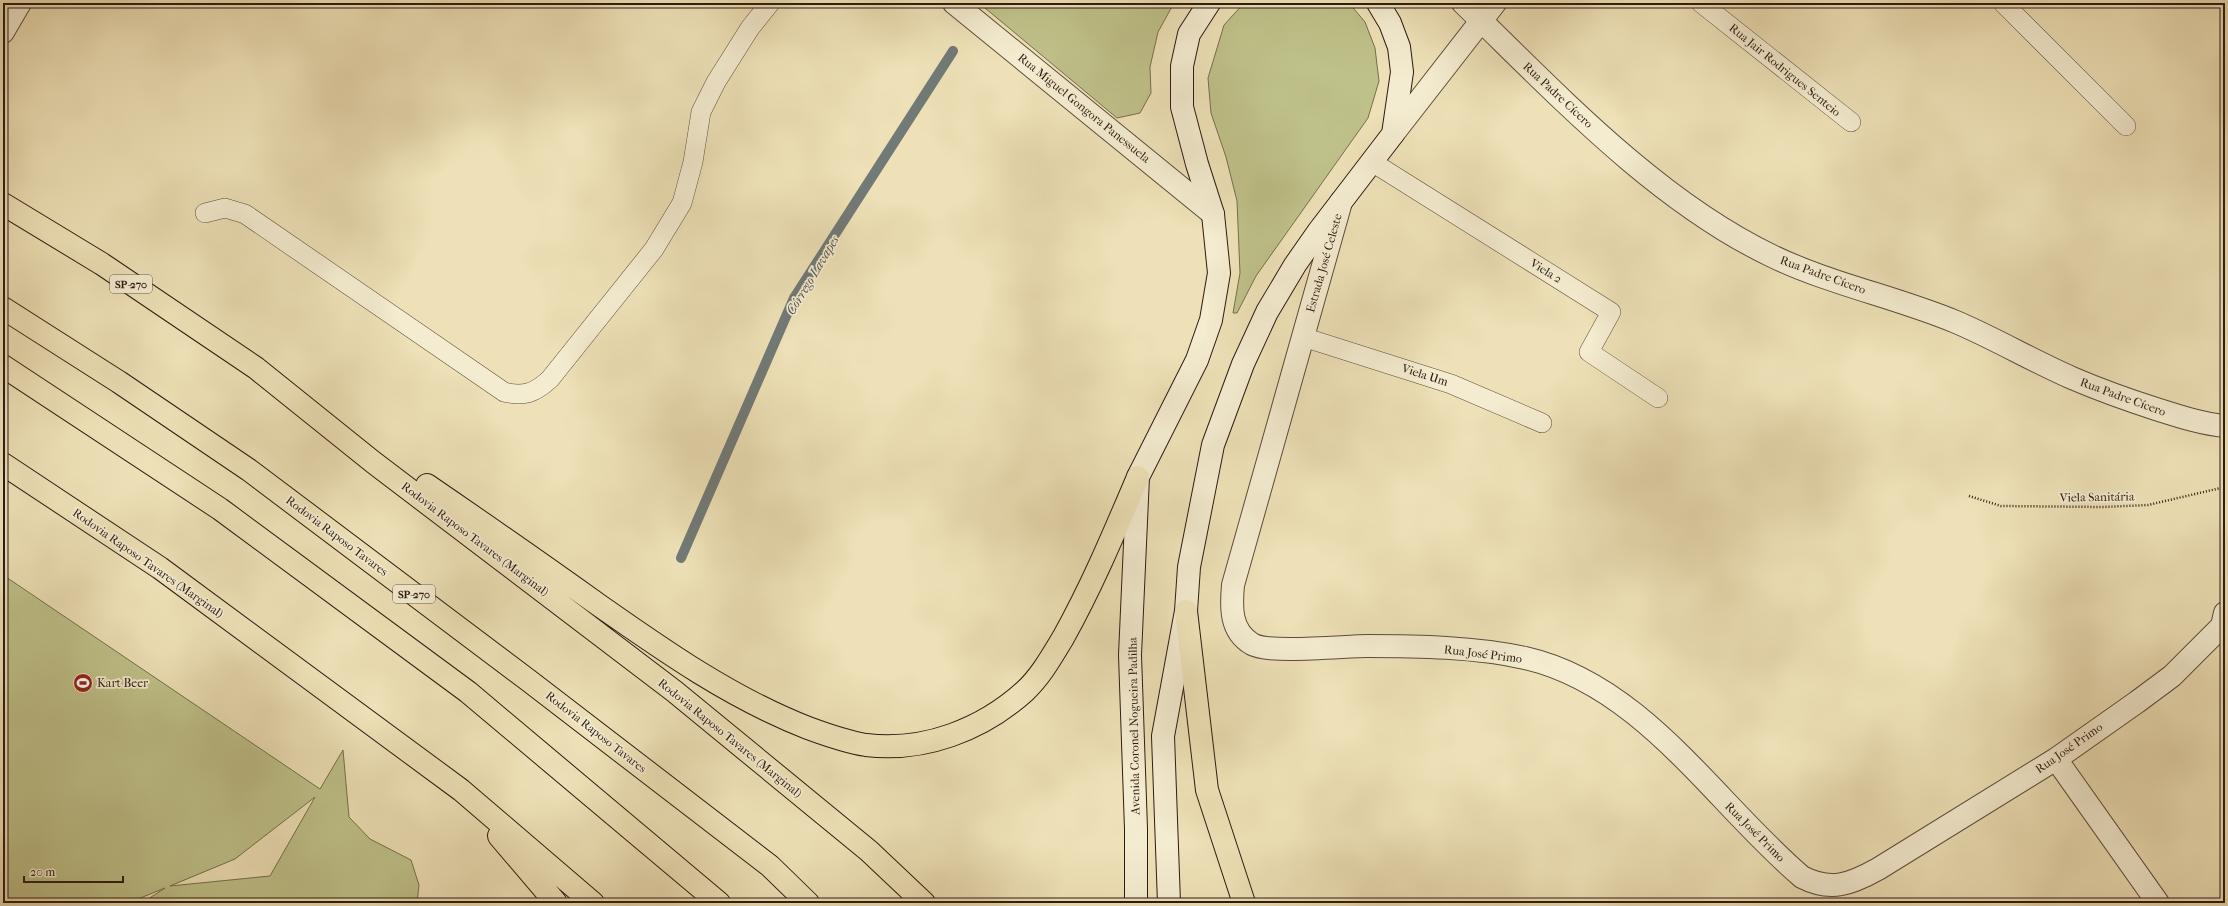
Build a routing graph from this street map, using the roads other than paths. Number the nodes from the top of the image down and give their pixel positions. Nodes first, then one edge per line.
1 (20, 3) edge
2 (770, 3) edge
3 (954, 3) edge
4 (1208, 3) edge
5 (1378, 3) edge
6 (1463, 3) edge
7 (1495, 3) edge
8 (1701, 3) edge
9 (2003, 3) edge
10 (1482, 21) junction
11 (3, 32) edge
12 (1851, 122) dead end
13 (2126, 126) dead end
14 (1393, 134) junction
15 (1372, 162) junction
16 (1341, 202) junction
17 (3, 204) edge
18 (205, 213) dead end
19 (1213, 214) junction
20 (3, 308) edge
21 (1303, 337) junction
22 (3, 366) edge
23 (256, 368) junction
24 (1658, 398) dead end
25 (1542, 423) dead end
26 (2225, 426) edge
27 (3, 464) edge
28 (1138, 477) junction
29 (1186, 611) junction
30 (2224, 623) edge
31 (1241, 635) joint
32 (2056, 759) junction
33 (461, 790) junction
34 (556, 903) edge
35 (593, 903) edge
36 (719, 903) edge
37 (808, 903) edge
38 (924, 903) edge
39 (1136, 903) edge
40 (1169, 903) edge
41 (1244, 903) edge
42 (2158, 903) edge

1 - 11 street
2 - 18 lane
3 - 19 street, Rua Miguel Gongora Panessuela
4 - 19 street
5 - 14 street
6 - 10 street
7 - 10 street
8 - 12 lane, Rua Jair Rodrigues Senteio
9 - 13 lane
10 - 14 street
10 - 26 street, Rua Padre Cícero
14 - 15 street
15 - 16 street
15 - 24 lane, Viela 2
16 - 21 street, Estrada José Celeste
16 - 29 street, Estrada José Celeste
17 - 23 highway, Rodovia Raposo Tavares (Marginal) / SP-270
19 - 28 street
20 - 37 highway, Rodovia Raposo Tavares / SP-270
21 - 25 lane, Viela Um
21 - 31 street, Estrada José Celeste
22 - 36 highway
23 - 28 highway
23 - 38 highway, Rodovia Raposo Tavares (Marginal) / SP-270
27 - 33 highway, Rodovia Raposo Tavares (Marginal)
28 - 39 street, Avenida Coronel Nogueira Padilha
29 - 40 street
29 - 41 highway
30 - 32 street, Rua José Primo
31 - 32 street, Rua José Primo
32 - 42 street
33 - 34 highway
33 - 35 highway, Rodovia Raposo Tavares (Marginal)

